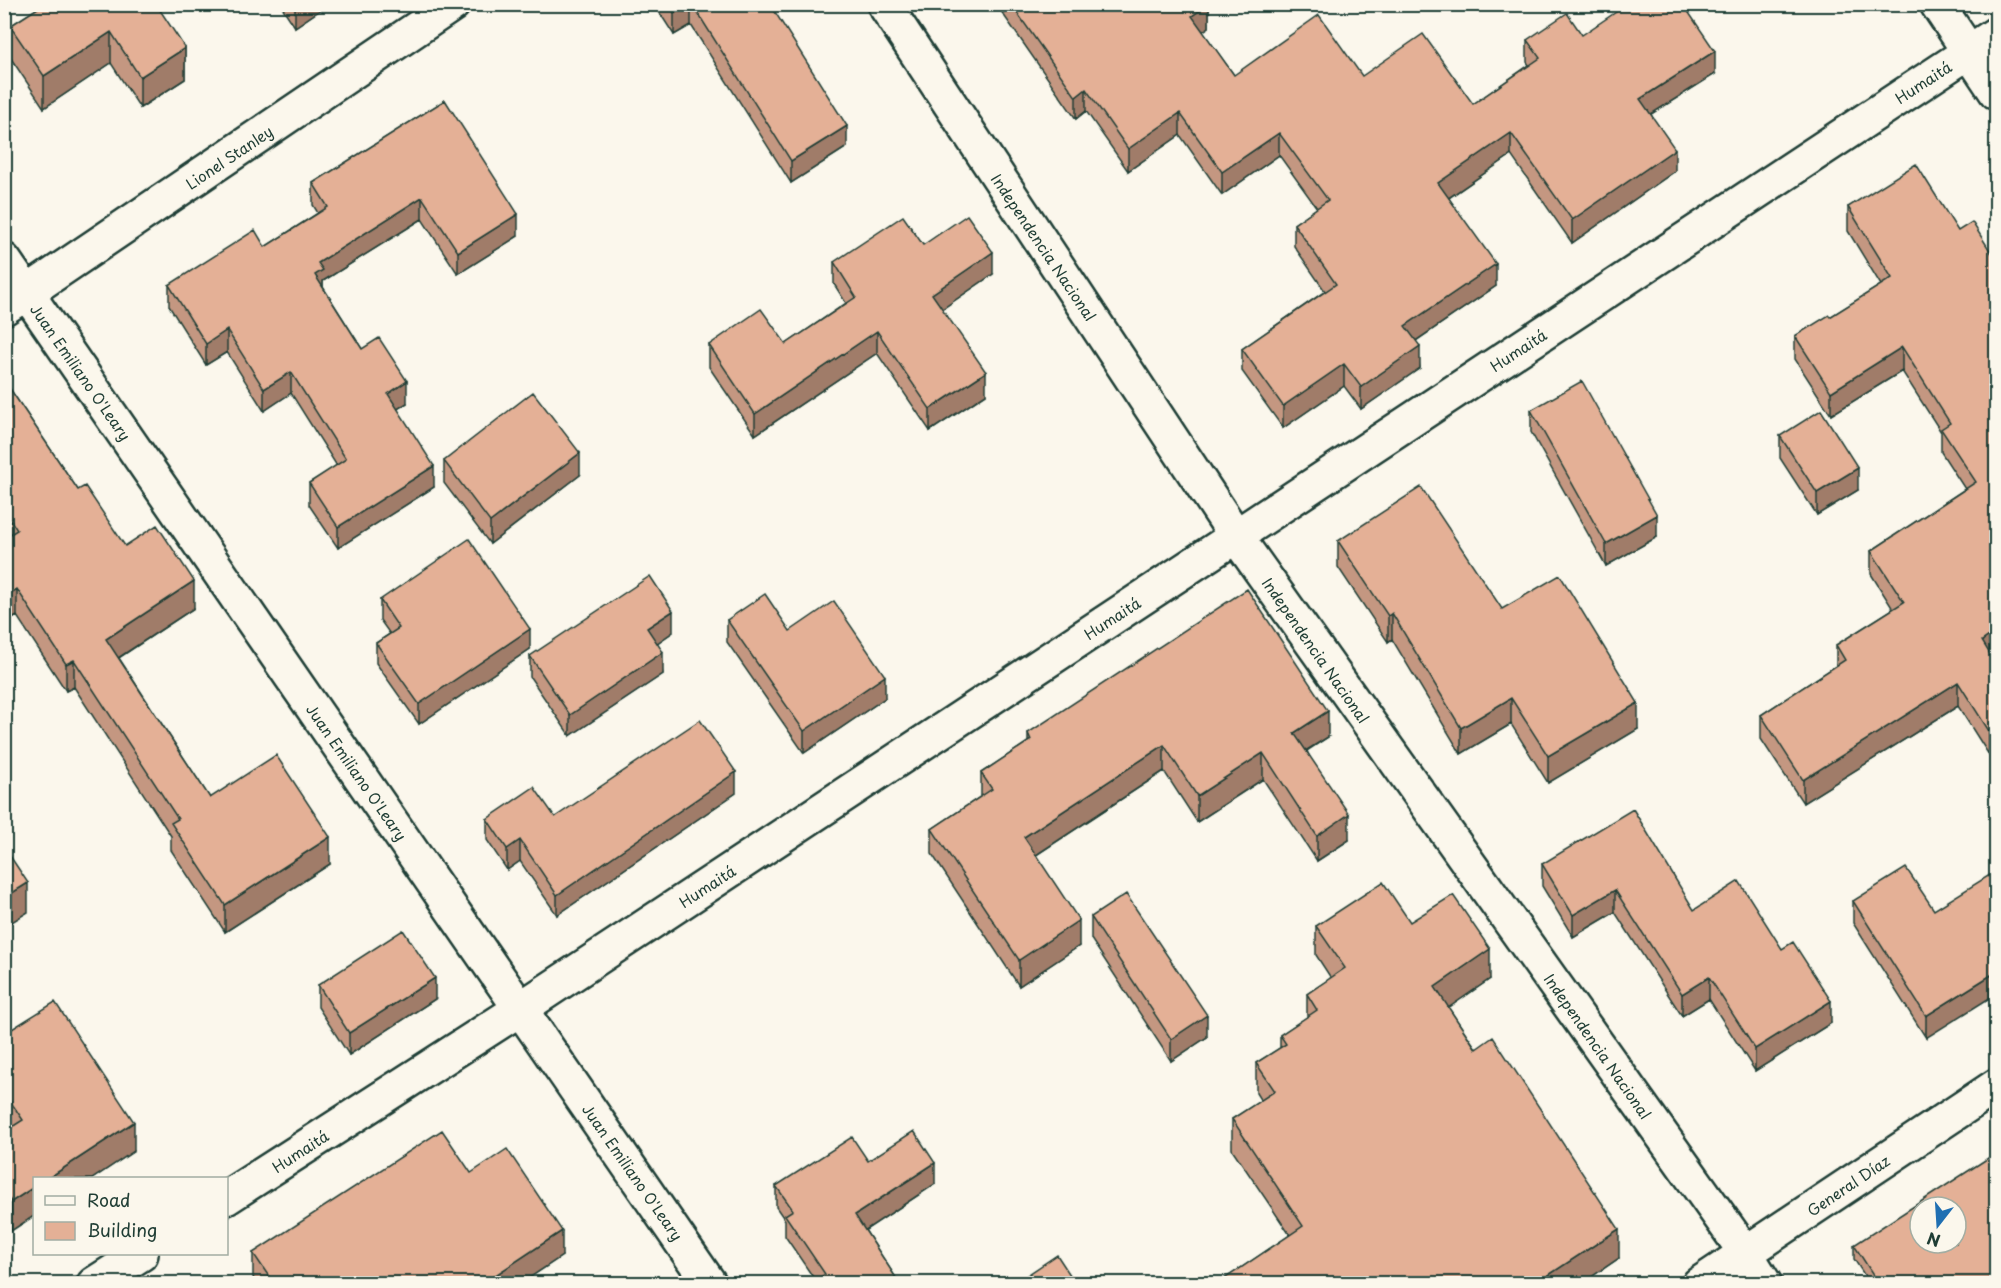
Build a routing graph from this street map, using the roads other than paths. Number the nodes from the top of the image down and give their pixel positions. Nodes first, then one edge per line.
1 (453, 4) edge
2 (884, 4) edge
3 (1937, 4) edge
4 (1996, 34) edge
5 (1969, 52) junction
6 (1996, 92) edge
7 (4, 260) edge
8 (16, 301) edge
9 (1236, 536) junction
10 (520, 1009) junction
11 (1996, 1086) edge
12 (228, 1197) edge
13 (1745, 1252) junction
14 (139, 1255) edge
15 (94, 1284) edge
16 (710, 1284) edge
17 (1699, 1284) edge
18 (1765, 1284) edge

1 - 8 street, Lionel Stanley
2 - 9 street, Independencia Nacional
3 - 5 street
4 - 5 street, Humaitá
5 - 6 street
5 - 9 street, Humaitá
7 - 8 street, Juan Emiliano O'Leary
8 - 10 street, Juan Emiliano O'Leary
9 - 10 street, Humaitá
9 - 13 street, Independencia Nacional
10 - 12 street, Humaitá
10 - 16 street, Juan Emiliano O'Leary
11 - 13 street, General Díaz
13 - 17 street, General Díaz
13 - 18 street, Independencia Nacional
14 - 15 street

